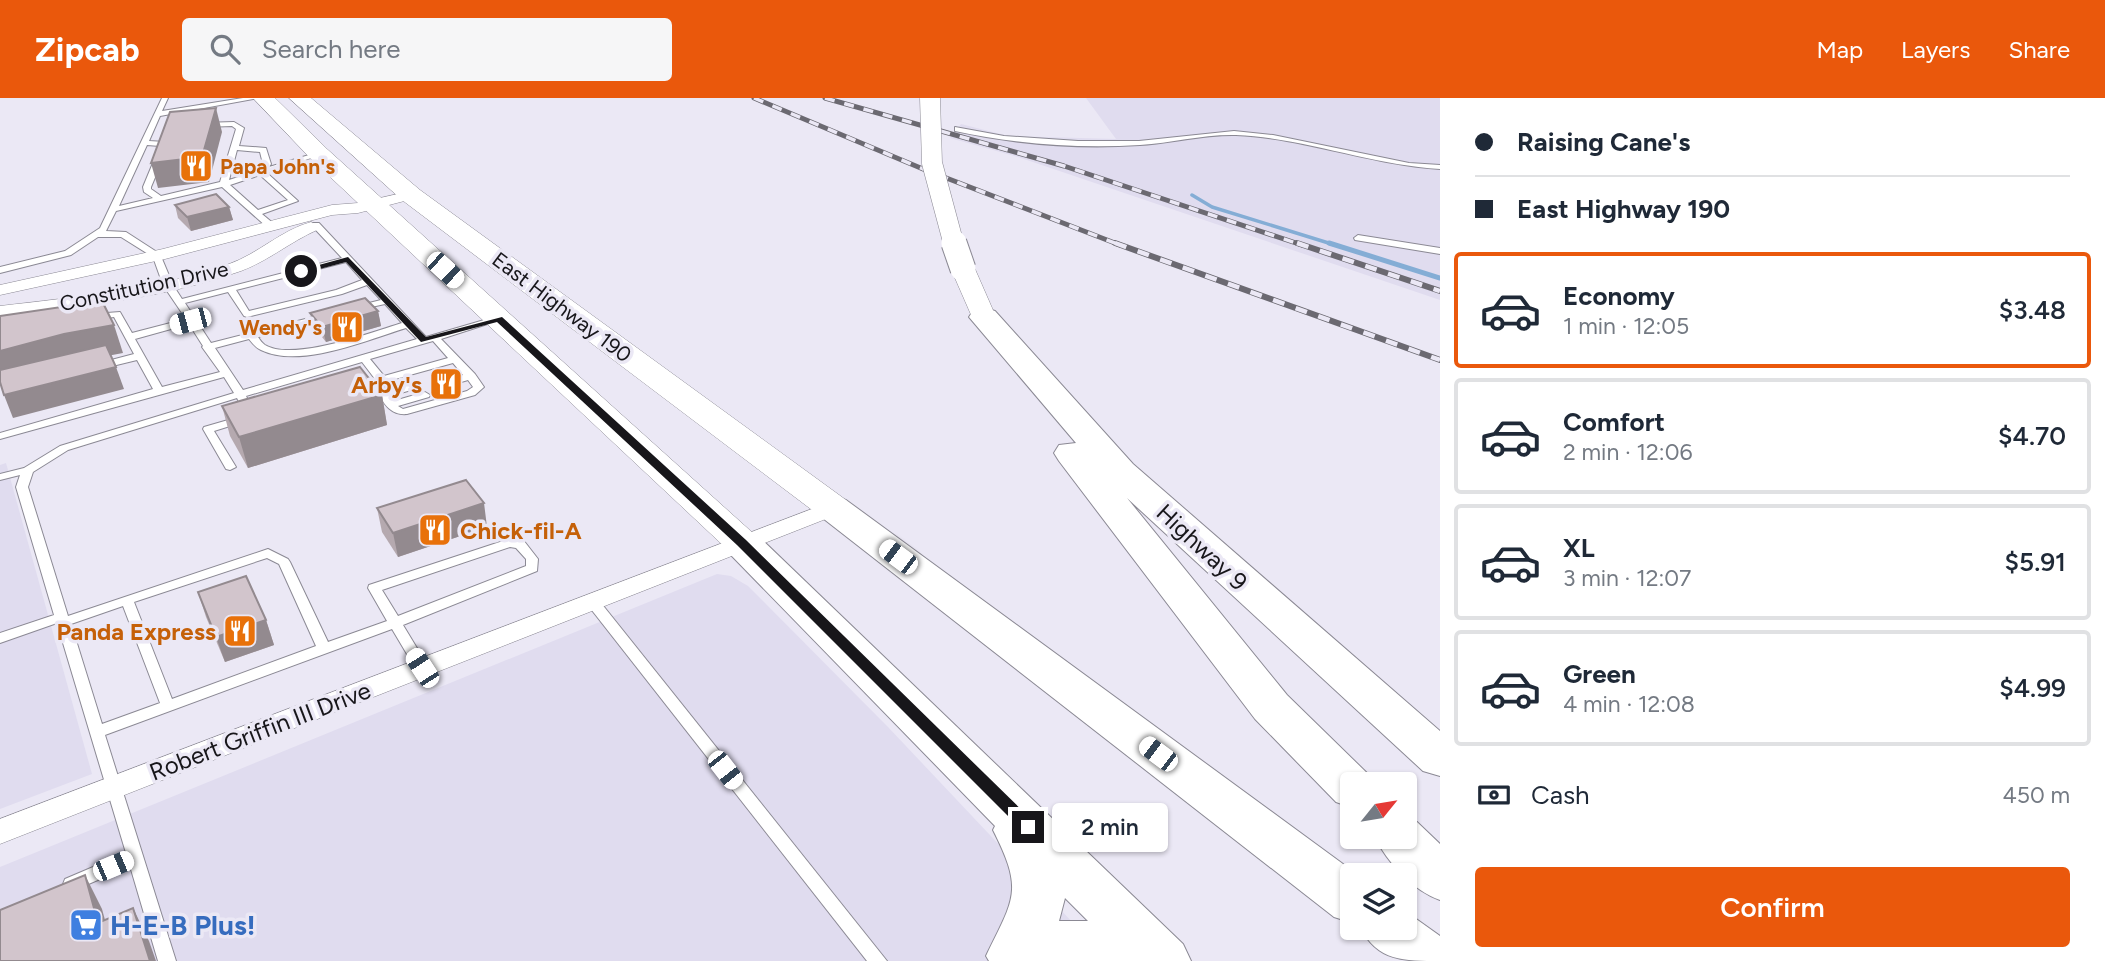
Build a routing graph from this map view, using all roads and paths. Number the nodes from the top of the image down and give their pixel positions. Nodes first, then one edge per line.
1 (165, 98) edge
2 (256, 98) edge
3 (263, 98) edge
4 (286, 98) edge
5 (299, 98) edge
6 (930, 98) edge
7 (159, 114) junction
8 (326, 124) junction
9 (192, 126) edge
10 (166, 128) edge
11 (153, 129) junction
12 (958, 129) dead end
13 (146, 143) junction
14 (234, 148) junction
15 (319, 154) junction
16 (1440, 167) edge
17 (262, 173) junction
18 (224, 184) junction
19 (411, 195) junction
20 (160, 200) junction
21 (366, 206) junction
22 (115, 209) junction
23 (256, 213) junction
24 (316, 225) junction
25 (271, 226) junction
26 (98, 234) junction
27 (1358, 238) dead end
28 (1440, 251) edge
29 (157, 256) junction
30 (348, 259) junction
31 (0, 270) edge
32 (368, 281) junction
33 (168, 285) junction
34 (230, 289) junction
35 (0, 290) edge
36 (387, 301) junction
37 (179, 302) junction
38 (0, 311) edge
39 (350, 311) edge
40 (338, 314) edge
41 (984, 317) junction
42 (83, 318) edge
43 (498, 319) junction
44 (190, 321) junction
45 (408, 324) junction
46 (251, 336) junction
47 (130, 337) junction
48 (429, 339) junction
49 (207, 347) junction
50 (140, 356) junction
51 (364, 358) junction
52 (455, 359) junction
53 (87, 367) edge
54 (225, 374) junction
55 (470, 376) junction
56 (378, 381) junction
57 (442, 384) dead end
58 (350, 389) edge
59 (422, 390) dead end
60 (159, 391) junction
61 (240, 394) junction
62 (387, 400) junction
63 (0, 436) edge
64 (230, 467) dead end
65 (28, 470) junction
66 (0, 477) edge
67 (833, 508) junction
68 (741, 542) junction
69 (127, 600) junction
70 (592, 601) junction
71 (63, 619) junction
72 (394, 623) junction
73 (0, 638) edge
74 (324, 649) junction
75 (422, 668) junction
76 (168, 706) junction
77 (97, 732) junction
78 (1440, 758) edge
79 (1340, 776) edge
80 (114, 788) junction
81 (995, 794) junction
82 (0, 832) edge
83 (1412, 849) edge
84 (136, 856) junction
85 (1440, 878) edge
86 (1340, 891) edge
87 (49, 893) edge
88 (1404, 940) edge
89 (1010, 958) edge
90 (167, 961) edge
91 (878, 961) edge
92 (1128, 961) edge
93 (1163, 961) edge
94 (1431, 961) edge

1 - 7 lane
2 - 7 lane
3 - 15 main road, East Highway 190
4 - 8 main road
5 - 8 main road, East Highway 190
6 - 41 main road, Highway 9, bridge
7 - 11 lane
8 - 19 main road, East Highway 190
9 - 14 lane
10 - 11 lane
11 - 13 lane
12 - 16 lane
13 - 20 lane
13 - 22 lane
14 - 17 lane
14 - 18 lane
15 - 17 lane
15 - 21 main road, East Highway 190
17 - 18 lane
17 - 23 lane
18 - 20 lane
18 - 23 lane
19 - 21 street, Constitution Drive
19 - 67 main road, East Highway 190
20 - 22 lane
21 - 24 street, Constitution Drive
21 - 25 street, Constitution Drive
21 - 43 main road, East Highway 190
22 - 26 lane
23 - 25 lane
24 - 30 lane
24 - 33 street, Constitution Drive
25 - 29 street, Constitution Drive
26 - 29 lane
26 - 31 lane
27 - 28 lane
29 - 33 lane
29 - 35 street, Constitution Drive
30 - 32 lane
30 - 34 lane
32 - 34 lane
32 - 36 lane
33 - 37 lane
33 - 38 street, Constitution Drive
34 - 37 lane
36 - 39 lane
36 - 45 lane
37 - 44 lane
40 - 46 lane
41 - 78 highway, Highway 9
41 - 79 highway, Highway 9
42 - 47 lane
43 - 48 lane
43 - 68 main road, East Highway 190
44 - 47 lane
44 - 49 lane
45 - 46 lane
45 - 48 lane
46 - 49 lane
47 - 50 lane
48 - 51 lane
48 - 52 lane
49 - 54 lane
50 - 53 lane
50 - 60 lane
51 - 56 lane
51 - 61 lane
52 - 55 lane
52 - 56 lane
54 - 60 lane
54 - 61 lane
55 - 57 lane
55 - 62 lane
56 - 58 lane
56 - 62 lane
59 - 62 lane
60 - 63 lane
61 - 64 lane
61 - 65 lane
65 - 66 lane
65 - 71 lane
67 - 68 street, Robert Griffin III Drive
67 - 86 highway
68 - 70 street, Robert Griffin III Drive
68 - 81 highway, East Highway 190
69 - 71 lane
69 - 74 lane
69 - 76 lane
70 - 75 street, Robert Griffin III Drive
70 - 91 lane
71 - 73 lane
71 - 77 lane
72 - 72 lane
72 - 74 lane
72 - 75 lane
74 - 76 lane
75 - 80 street, Robert Griffin III Drive
76 - 77 lane
77 - 80 lane
80 - 82 street, Robert Griffin III Drive
80 - 84 lane
81 - 89 highway
81 - 93 highway, East Highway 190
83 - 85 highway
84 - 87 lane
84 - 90 lane
88 - 94 highway
89 - 92 highway

